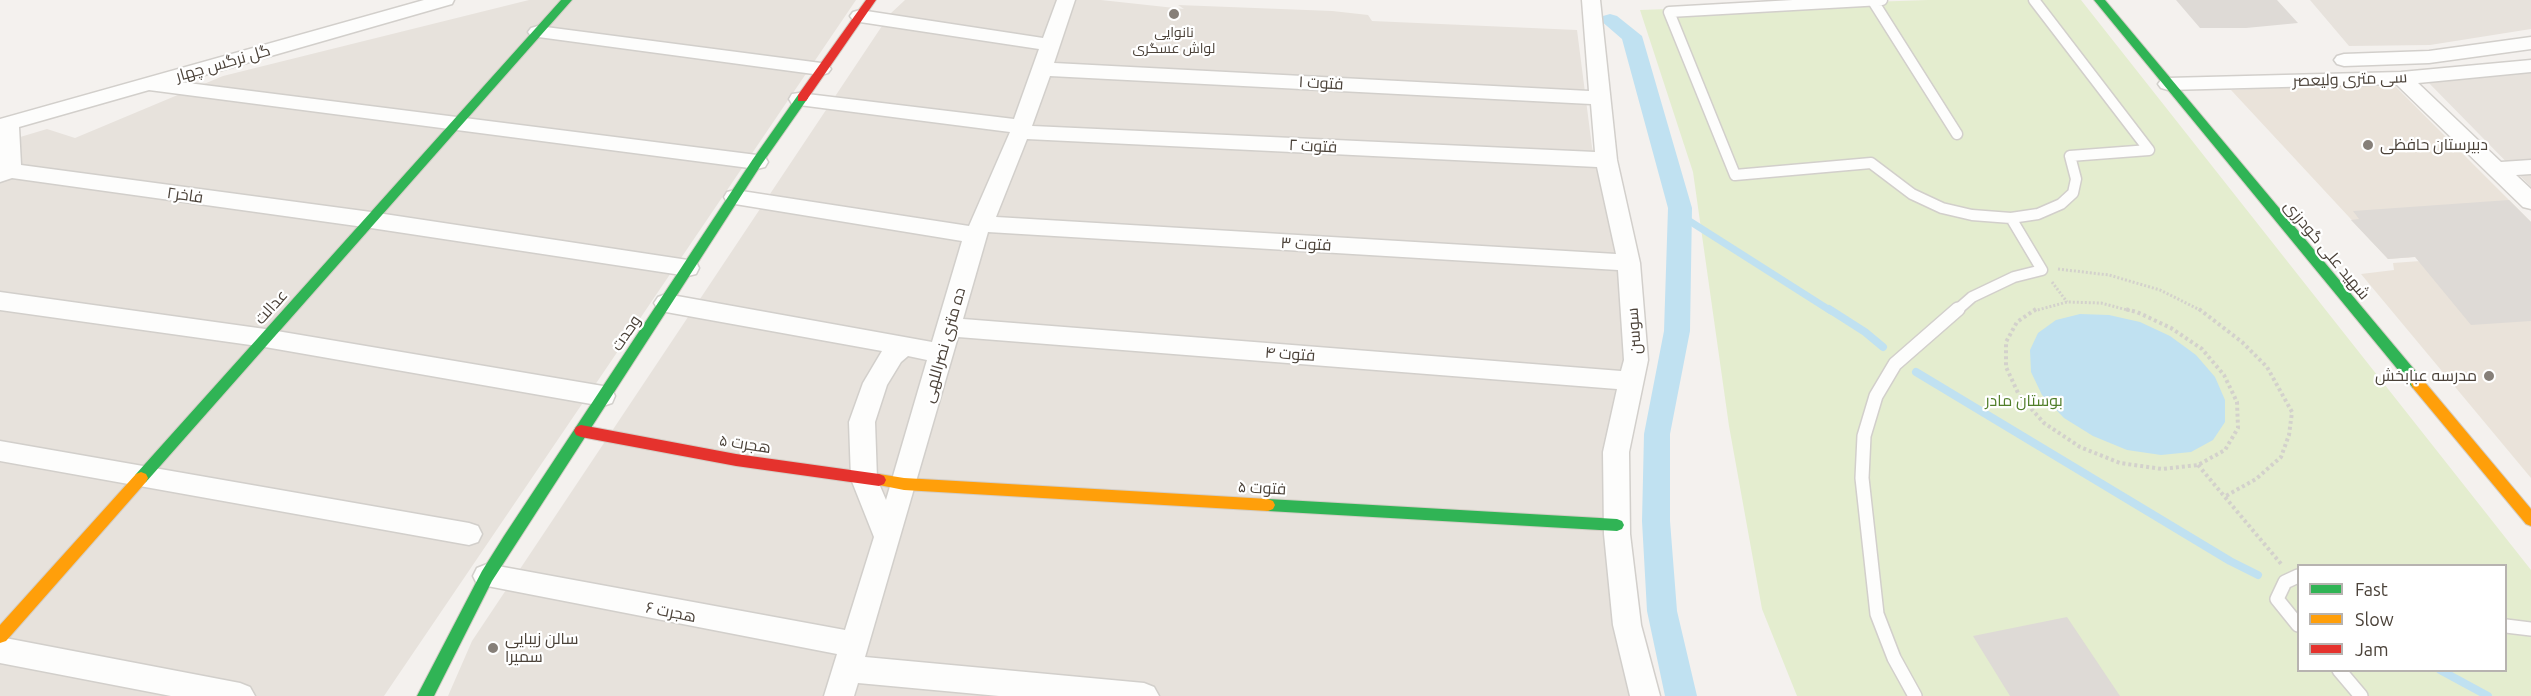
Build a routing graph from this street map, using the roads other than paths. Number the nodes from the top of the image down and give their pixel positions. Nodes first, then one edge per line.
1 (445, 0) edge
2 (567, 0) edge
3 (871, 0) edge
4 (1066, 0) edge
5 (1591, 0) edge
6 (1874, 0) edge
7 (1882, 0) edge
8 (2034, 0) edge
9 (2099, 0) edge
10 (860, 16) junction
11 (538, 32) junction
12 (2531, 43) edge
13 (1050, 45) junction
14 (2344, 60) dead end
15 (2531, 66) edge
16 (821, 69) junction
17 (1041, 69) junction
18 (2401, 78) junction
19 (149, 84) junction
20 (2168, 84) junction
21 (1600, 98) junction
22 (800, 99) junction
23 (458, 122) junction
24 (4, 125) edge
25 (1020, 130) junction
26 (1957, 134) dead end
27 (1606, 160) junction
28 (757, 162) junction
29 (2531, 167) edge
30 (2497, 169) junction
31 (6, 173) edge
32 (735, 197) junction
33 (2531, 202) edge
34 (2011, 218) junction
35 (371, 220) junction
36 (979, 230) junction
37 (1629, 263) junction
38 (688, 268) junction
39 (0, 301) edge
40 (666, 303) junction
41 (948, 327) junction
42 (265, 338) junction
43 (903, 346) junction
44 (941, 353) junction
45 (1632, 381) junction
46 (603, 396) junction
47 (581, 431) junction
48 (0, 451) edge
49 (141, 478) junction
50 (864, 479) junction
51 (904, 484) junction
52 (2531, 520) edge
53 (1617, 525) junction
54 (469, 534) dead end
55 (888, 537) junction
56 (487, 576) junction
57 (2296, 577) edge
58 (2297, 624) edge
59 (2507, 626) edge
60 (2531, 629) edge
61 (0, 636) edge
62 (0, 650) edge
63 (851, 657) junction
64 (2341, 672) edge
65 (240, 696) edge
66 (425, 696) edge
67 (840, 696) edge
68 (1144, 696) edge
69 (1645, 696) edge
70 (1916, 696) edge
71 (2361, 696) edge

1 - 19 street, گل نرگس چهار
2 - 11 street, عدالت
3 - 10 street, وحدت
4 - 13 street, ده متری نصراللهی
5 - 21 street, سوسن
6 - 7 lane
6 - 26 lane
6 - 34 lane
8 - 34 lane
9 - 20 street, شهید علی گودرزی
10 - 13 street
10 - 16 street, وحدت
11 - 16 street
11 - 23 street, عدالت
12 - 14 street
13 - 17 street, ده متری نصراللهی
15 - 18 street, سی متری ولیعصر
16 - 22 street, وحدت
17 - 21 street, فتوت ۱
17 - 25 street, ده متری نصراللهی
18 - 20 street, سی متری ولیعصر
18 - 30 street
19 - 23 street
19 - 24 street, گل نرگس چهار
20 - 52 street, شهید علی گودرزی
21 - 27 street, سوسن
22 - 25 street, فتوت ۲
22 - 28 street, وحدت
23 - 28 street
23 - 35 street, عدالت
24 - 31 street
25 - 27 street, فتوت ۲
25 - 36 street, ده متری نصراللهی
27 - 37 street, سوسن
28 - 32 street, وحدت
29 - 30 street
30 - 33 street
31 - 35 street, فاخر۲
32 - 36 street, فتوت ۳
32 - 38 street, وحدت
34 - 70 lane
35 - 38 street, فاخر۲
35 - 42 street, عدالت
36 - 37 street, فتوت ۳
36 - 41 street, ده متری نصراللهی
37 - 45 street, سوسن
38 - 40 street, وحدت
39 - 42 street
40 - 43 street
40 - 46 street, وحدت
41 - 44 street, ده متری نصراللهی
41 - 45 street, فتوت ۴
42 - 46 street
42 - 49 street, عدالت
43 - 44 street
43 - 50 street
44 - 51 street, ده متری نصراللهی
45 - 53 street, سوسن
46 - 47 street, وحدت
47 - 50 street, هجرت ۵
47 - 56 street, وحدت
48 - 49 street
49 - 54 street
49 - 61 street, عدالت
50 - 51 street, هجرت ۵
50 - 55 street
51 - 53 street, فتوت ۵
51 - 55 street, ده متری نصراللهی
53 - 69 street, سوسن
55 - 63 street, ده متری نصراللهی
56 - 63 street, هجرت ۶
56 - 66 street, وحدت
57 - 58 lane
59 - 60 lane
62 - 65 street
63 - 67 street, ده متری نصراللهی
63 - 68 street, هجرت ۶
64 - 71 lane

